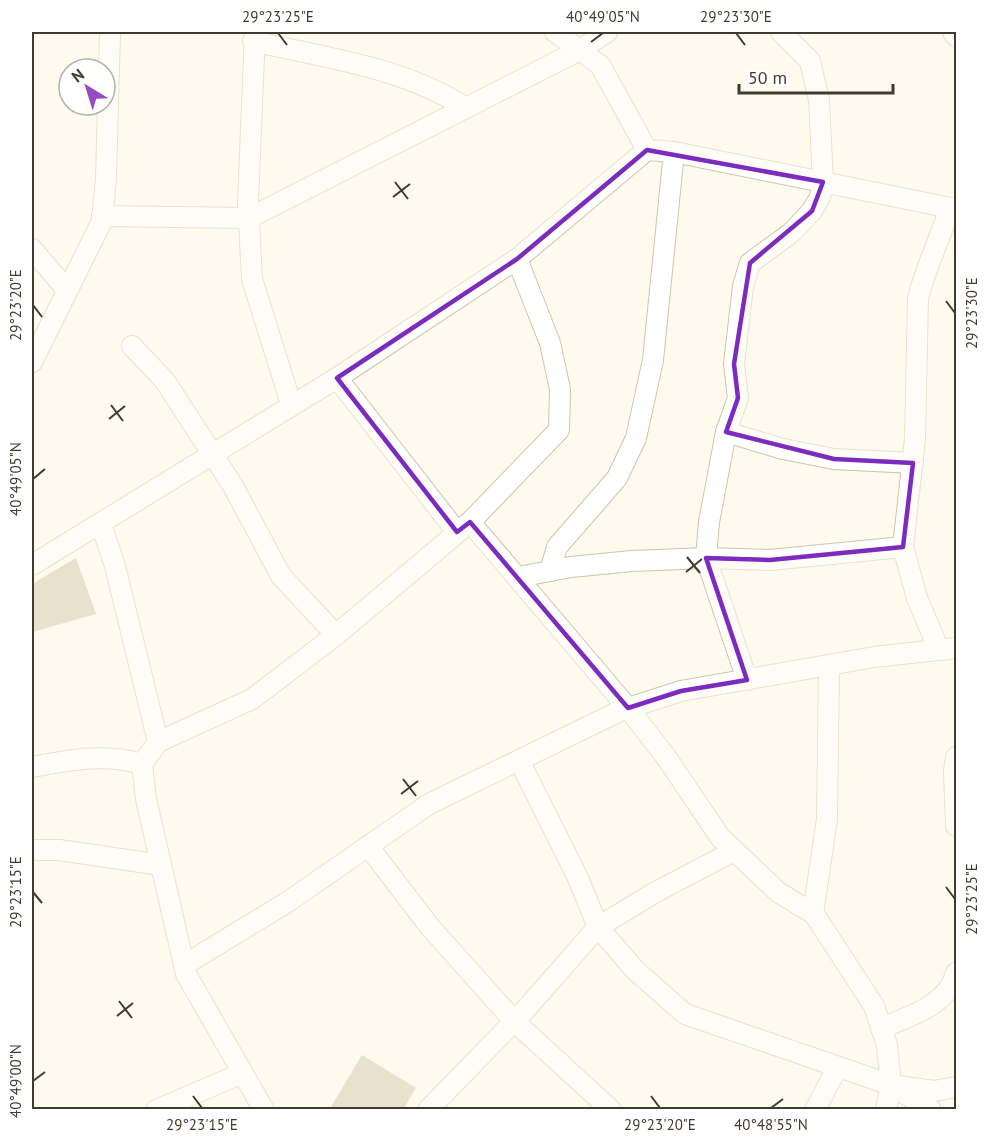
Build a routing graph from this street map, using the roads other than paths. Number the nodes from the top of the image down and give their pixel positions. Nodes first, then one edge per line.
1 (110, 32) edge
2 (555, 32) edge
3 (607, 32) edge
4 (781, 32) edge
5 (953, 32) edge
6 (957, 36) edge
7 (254, 37) edge
8 (579, 50) junction
9 (466, 108) junction
10 (647, 150) junction
11 (674, 152) junction
12 (823, 182) junction
13 (953, 208) edge
14 (102, 216) junction
15 (249, 218) junction
16 (32, 249) edge
17 (517, 259) junction
18 (68, 290) junction
19 (132, 346) dead end
20 (32, 362) edge
21 (337, 378) junction
22 (291, 404) junction
23 (726, 432) junction
24 (212, 454) junction
25 (913, 463) junction
26 (101, 524) junction
27 (464, 527) junction
28 (903, 547) junction
29 (706, 558) junction
30 (32, 565) edge
31 (550, 571) junction
32 (518, 577) junction
33 (336, 635) junction
34 (948, 649) edge
35 (829, 665) junction
36 (747, 680) junction
37 (628, 708) junction
38 (158, 742) junction
39 (519, 760) junction
40 (142, 764) junction
41 (956, 766) edge
42 (32, 767) edge
43 (957, 826) edge
44 (368, 846) junction
45 (32, 850) edge
46 (734, 851) junction
47 (161, 865) junction
48 (813, 914) junction
49 (598, 927) junction
50 (184, 964) junction
51 (957, 973) edge
52 (514, 1022) junction
53 (881, 1028) junction
54 (837, 1068) junction
55 (243, 1073) junction
56 (891, 1085) junction
57 (957, 1087) edge
58 (161, 1108) edge
59 (264, 1110) edge
60 (428, 1110) edge
61 (611, 1110) edge
62 (815, 1110) edge
63 (886, 1110) edge
64 (931, 1110) edge

1 - 14 street
2 - 8 street
3 - 8 street
4 - 12 street
5 - 6 street
7 - 9 street
7 - 15 street
8 - 9 street
8 - 10 street
9 - 15 street
10 - 11 street
10 - 17 street
11 - 12 street
11 - 31 street
12 - 13 street
12 - 23 street
13 - 25 street
14 - 15 street
14 - 18 street
15 - 22 street
16 - 18 street
17 - 21 street
17 - 27 street
18 - 20 street
19 - 24 street
21 - 22 street
21 - 27 street
22 - 24 street
23 - 25 street
23 - 29 street
24 - 26 street
24 - 33 street
25 - 28 street
26 - 30 street
26 - 38 street
27 - 32 street
27 - 33 street
28 - 29 street
28 - 34 street
29 - 31 street
29 - 36 street
31 - 32 street
32 - 37 street
33 - 38 street
34 - 35 street
35 - 36 street
35 - 48 street
36 - 37 street
37 - 39 street
37 - 46 street
38 - 40 street
39 - 44 street
39 - 49 street
40 - 42 street
40 - 47 street
41 - 43 street
44 - 50 street
44 - 52 street
45 - 47 street
46 - 48 street
46 - 49 street
47 - 50 street
48 - 53 street
49 - 52 street
49 - 54 street
50 - 55 street
51 - 53 street
52 - 60 street
52 - 61 street
53 - 56 street
54 - 56 street
54 - 62 street
55 - 58 street
55 - 59 street
56 - 57 street
56 - 63 street
56 - 64 street

